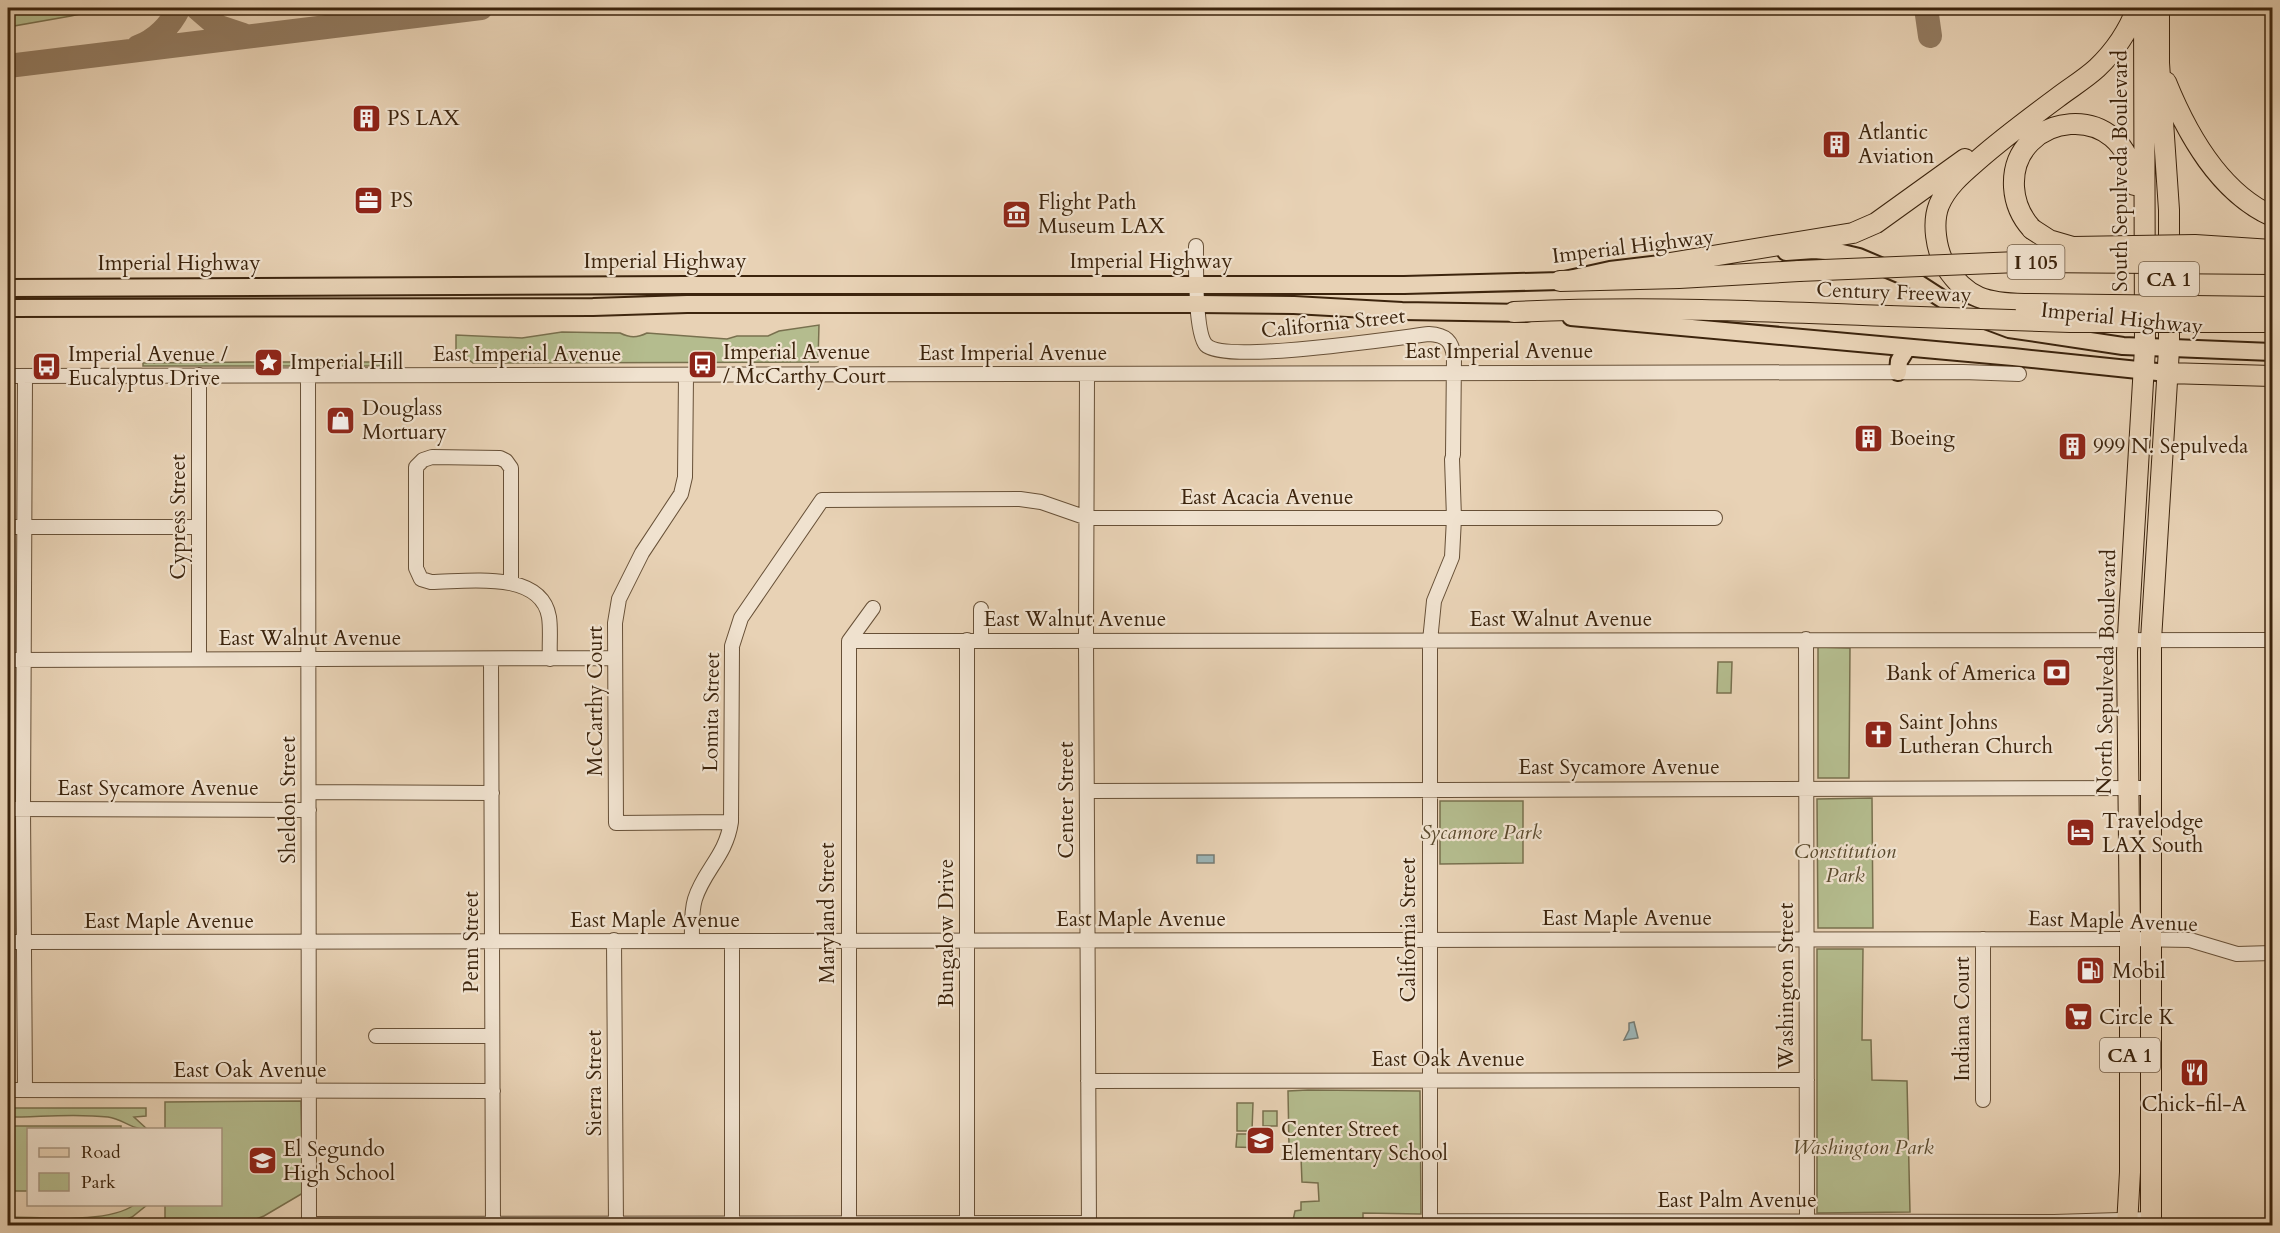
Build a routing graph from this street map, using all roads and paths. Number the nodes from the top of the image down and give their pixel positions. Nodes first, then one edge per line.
1 (2137, 8) edge
2 (2144, 8) edge
3 (2159, 8) edge
4 (2159, 63) junction
5 (2035, 114) junction
6 (2272, 216) edge
7 (2144, 232) junction
8 (1196, 246) dead end
9 (2272, 250) edge
10 (1664, 264) junction
11 (2272, 264) edge
12 (1560, 281) junction
13 (1196, 284) junction
14 (687, 285) junction
15 (8, 288) edge
16 (687, 304) junction
17 (1198, 304) junction
18 (2272, 307) edge
19 (8, 308) edge
20 (1514, 312) junction
21 (2272, 322) edge
22 (1907, 348) junction
23 (2145, 348) junction
24 (2169, 349) junction
25 (2272, 352) edge
26 (2144, 371) junction
27 (1454, 372) junction
28 (1898, 372) junction
29 (2167, 373) junction
30 (1087, 374) junction
31 (25, 375) junction
32 (199, 375) junction
33 (308, 375) junction
34 (686, 375) junction
35 (2019, 375) dead end
36 (8, 376) edge
37 (2272, 376) edge
38 (822, 500) joint
39 (1088, 518) junction
40 (1454, 518) junction
41 (1715, 518) dead end
42 (199, 526) junction
43 (8, 527) edge
44 (25, 527) junction
45 (511, 582) junction
46 (873, 608) dead end
47 (981, 609) dead end
48 (1086, 639) junction
49 (1806, 639) junction
50 (974, 640) junction
51 (2128, 640) junction
52 (2151, 640) junction
53 (2272, 640) edge
54 (849, 641) junction
55 (1430, 641) junction
56 (613, 658) junction
57 (199, 659) junction
58 (309, 659) junction
59 (491, 659) junction
60 (550, 659) junction
61 (8, 660) edge
62 (25, 660) junction
63 (1807, 788) junction
64 (2128, 788) junction
65 (2151, 788) junction
66 (1429, 789) junction
67 (1087, 791) junction
68 (309, 792) junction
69 (492, 793) junction
70 (23, 808) junction
71 (8, 809) edge
72 (309, 810) junction
73 (731, 822) junction
74 (1806, 938) junction
75 (1429, 939) junction
76 (1983, 939) junction
77 (2130, 939) junction
78 (2151, 939) junction
79 (614, 940) junction
80 (848, 940) junction
81 (967, 940) junction
82 (1087, 940) junction
83 (492, 941) junction
84 (692, 941) junction
85 (732, 941) junction
86 (8, 942) edge
87 (24, 942) junction
88 (308, 942) junction
89 (2272, 953) edge
90 (376, 1036) dead end
91 (492, 1036) junction
92 (1430, 1080) junction
93 (1808, 1080) junction
94 (1088, 1082) junction
95 (8, 1090) edge
96 (25, 1090) junction
97 (309, 1091) junction
98 (493, 1091) junction
99 (1983, 1100) dead end
100 (2151, 1222) edge
101 (1430, 1223) edge
102 (1807, 1223) edge
103 (2127, 1223) edge
104 (616, 1224) edge
105 (732, 1224) edge
106 (849, 1224) edge
107 (967, 1224) edge
108 (1089, 1224) edge
109 (309, 1225) edge
110 (492, 1225) edge

1 - 5 highway
2 - 7 highway, South Sepulveda Boulevard / CA 1
3 - 4 highway, South Sepulveda Boulevard / CA 1
4 - 6 highway
4 - 24 highway, South Sepulveda Boulevard / CA 1
5 - 10 highway
5 - 18 highway, bridge
7 - 9 highway, bridge
7 - 23 highway, South Sepulveda Boulevard / CA 1
8 - 13 street, California Street
10 - 12 main road, Imperial Highway
10 - 23 main road, Imperial Highway
11 - 12 highway, Century Freeway / I 105, bridge
12 - 13 main road, Imperial Highway
13 - 14 main road, Imperial Highway
13 - 17 street, California Street
14 - 15 main road, Imperial Highway
14 - 16 main road
16 - 17 main road, Imperial Highway
16 - 19 main road, Imperial Highway
17 - 20 main road, Imperial Highway
17 - 27 street, California Street
20 - 21 highway, Century Freeway, bridge
20 - 22 main road, Imperial Highway
22 - 26 main road, Imperial Highway
22 - 28 main road
23 - 24 main road, Imperial Highway
23 - 26 highway, South Sepulveda Boulevard / CA 1
24 - 25 main road, Imperial Highway
24 - 29 highway, South Sepulveda Boulevard / CA 1
26 - 29 main road, Imperial Highway
26 - 51 highway, North Sepulveda Boulevard / CA 1
27 - 28 street, East Imperial Avenue
27 - 30 street, East Imperial Avenue
27 - 40 street, California Street
28 - 35 street, East Imperial Avenue
29 - 37 highway, Imperial Highway
29 - 52 highway, CA 1
30 - 34 street, East Imperial Avenue
30 - 39 street, Center Street
31 - 32 street, East Imperial Avenue
31 - 36 street, East Imperial Avenue
31 - 44 street
32 - 33 street, East Imperial Avenue
32 - 42 street, Cypress Street
33 - 34 street, East Imperial Avenue
33 - 58 street, Sheldon Street
34 - 56 street, McCarthy Court
38 - 39 street, East Acacia Avenue
38 - 73 street, Lomita Street
39 - 40 street, East Acacia Avenue
39 - 48 street, Center Street
40 - 41 street, East Acacia Avenue
40 - 55 street, California Street
42 - 44 street
42 - 57 street, Cypress Street
43 - 44 street
44 - 62 street
45 - 45 street
45 - 60 street
46 - 54 street
47 - 50 street, Bungalow Drive
48 - 50 street, East Walnut Avenue
48 - 55 street, East Walnut Avenue
48 - 67 street, Center Street
49 - 51 street, East Walnut Avenue
49 - 55 street, East Walnut Avenue
49 - 63 street, Washington Street
50 - 54 street, East Walnut Avenue
50 - 81 street, Bungalow Drive
51 - 52 street, East Walnut Avenue
51 - 64 highway, North Sepulveda Boulevard / CA 1
52 - 53 street, East Walnut Avenue
52 - 65 highway, CA 1
54 - 80 street, Maryland Street
55 - 66 street, California Street
56 - 60 street, East Walnut Avenue
56 - 73 street, McCarthy Court
57 - 58 street, East Walnut Avenue
57 - 62 street, East Walnut Avenue
58 - 59 street, East Walnut Avenue
58 - 68 street, Sheldon Street
59 - 60 street, East Walnut Avenue
59 - 69 street, Penn Street
61 - 62 street, East Walnut Avenue
62 - 70 street
63 - 64 street, East Sycamore Avenue
63 - 66 street, East Sycamore Avenue
63 - 74 street, Washington Street
64 - 65 street, East Sycamore Avenue
64 - 77 highway, North Sepulveda Boulevard / CA 1
65 - 78 highway, CA 1
66 - 67 street, East Sycamore Avenue
66 - 75 street, California Street
67 - 82 street, Center Street
68 - 69 street
68 - 72 street, Sheldon Street
69 - 83 street, Penn Street
70 - 71 street, East Sycamore Avenue
70 - 72 street, East Sycamore Avenue
70 - 87 street
72 - 88 street, Sheldon Street
73 - 84 street, Lomita Street
74 - 75 street, East Maple Avenue
74 - 76 street, East Maple Avenue
74 - 93 street, Washington Street
75 - 82 street, East Maple Avenue
75 - 92 street, California Street
76 - 77 street, East Maple Avenue
76 - 99 street, Indiana Court
77 - 78 street, East Maple Avenue
77 - 103 highway, North Sepulveda Boulevard / CA 1
78 - 89 street, East Maple Avenue
78 - 100 highway, CA 1
79 - 83 street, East Maple Avenue
79 - 84 street, East Maple Avenue
79 - 104 street, Sierra Street
80 - 81 street, East Maple Avenue
80 - 85 street, East Maple Avenue
80 - 106 street, Maryland Street
81 - 82 street, East Maple Avenue
81 - 107 street, Bungalow Drive
82 - 94 street, Center Street
83 - 88 street, East Maple Avenue
83 - 91 street, Penn Street
84 - 85 street, East Maple Avenue
85 - 105 street
86 - 87 street, East Maple Avenue
87 - 88 street, East Maple Avenue
87 - 96 street
88 - 97 street, Sheldon Street
90 - 91 street
91 - 98 street, Penn Street
92 - 93 street, East Oak Avenue
92 - 94 street, East Oak Avenue
92 - 101 street, California Street
93 - 102 street, Washington Street
94 - 108 street, Center Street
95 - 96 street, East Oak Avenue
96 - 97 street, East Oak Avenue
97 - 98 street, East Oak Avenue
97 - 109 street, Sheldon Street
98 - 110 street, Penn Street
100 - 103 street, East Palm Avenue
101 - 102 street, East Palm Avenue
102 - 103 street, East Palm Avenue
104 - 105 street
104 - 110 street
105 - 106 street
106 - 107 street
107 - 108 street
109 - 110 street

